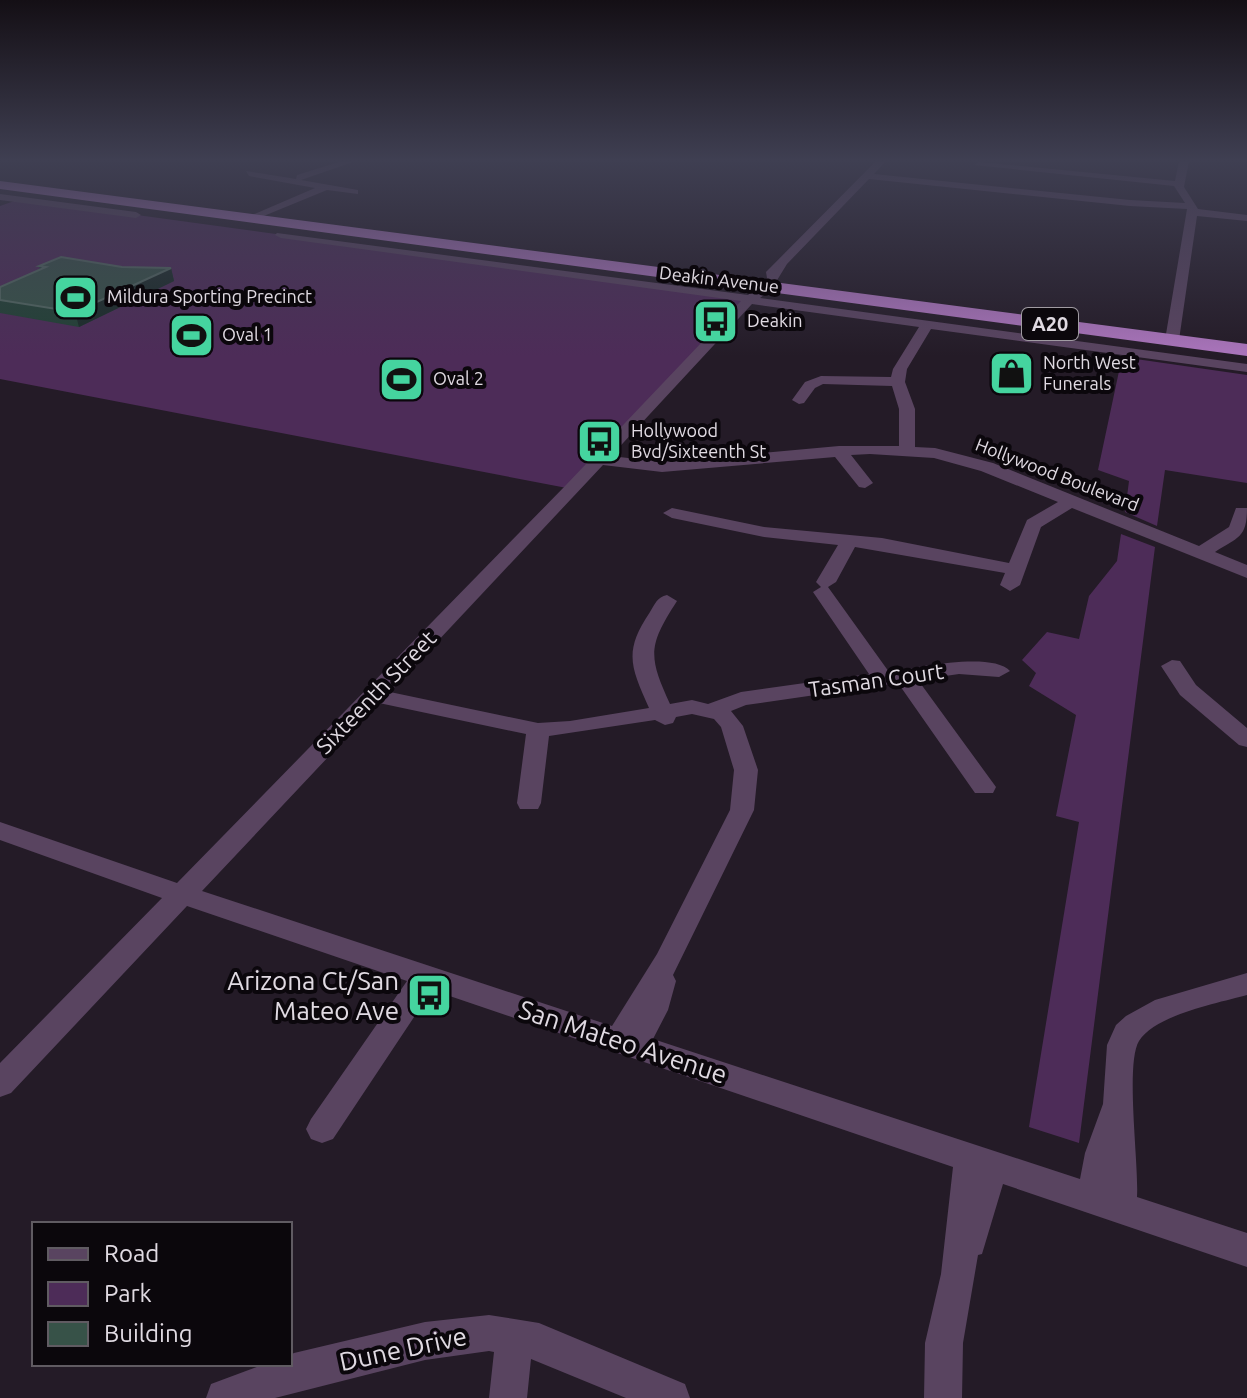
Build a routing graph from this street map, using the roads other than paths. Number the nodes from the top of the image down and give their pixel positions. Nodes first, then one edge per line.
1 (299, 226) edge
2 (309, 226) edge
3 (819, 226) edge
4 (1189, 226) edge
5 (756, 293) junction
6 (927, 325) junction
7 (1172, 340) junction
8 (1247, 350) edge
9 (1247, 368) edge
10 (898, 382) junction
11 (799, 400) dead end
12 (907, 450) junction
13 (839, 451) junction
14 (601, 457) junction
15 (865, 483) dead end
16 (1071, 501) junction
17 (1242, 512) dead end
18 (672, 513) dead end
19 (850, 540) junction
20 (1200, 554) junction
21 (1247, 572) edge
22 (667, 601) dead end
23 (1172, 666) dead end
24 (999, 671) dead end
25 (894, 678) junction
26 (377, 692) junction
27 (715, 713) junction
28 (664, 714) junction
29 (538, 730) junction
30 (1243, 731) edge
31 (984, 787) dead end
32 (529, 803) dead end
33 (0, 831) edge
34 (181, 893) junction
35 (426, 976) junction
36 (1247, 984) edge
37 (627, 1043) junction
38 (0, 1084) edge
39 (322, 1129) dead end
40 (981, 1161) junction
41 (1106, 1203) junction
42 (1247, 1250) edge
43 (514, 1336) junction
44 (225, 1398) edge
45 (508, 1398) edge
46 (671, 1398) edge
47 (943, 1398) edge

1 - 5 street
2 - 5 highway, Deakin Avenue / A20
3 - 5 street, Sixteenth Street
4 - 7 street
5 - 6 street, Deakin Avenue
5 - 7 highway, Deakin Avenue / A20
5 - 14 street, Sixteenth Street
6 - 9 street, Deakin Avenue
6 - 10 street
7 - 8 highway, Deakin Avenue / A20
10 - 11 street
10 - 12 street
12 - 13 street, Hollywood Boulevard
12 - 16 street, Hollywood Boulevard
13 - 14 street, Hollywood Boulevard
13 - 15 street
14 - 26 street, Sixteenth Street
16 - 19 street
16 - 20 street, Hollywood Boulevard
17 - 20 street
18 - 19 street
19 - 25 street
20 - 21 street, Hollywood Boulevard
22 - 28 street
23 - 30 street
24 - 25 street, Tasman Court
25 - 27 street, Tasman Court
25 - 31 street
26 - 29 street, Tasman Court
26 - 34 street, Sixteenth Street
27 - 28 street, Tasman Court
27 - 37 street
28 - 29 street, Tasman Court
29 - 32 street
33 - 34 street, San Mateo Avenue
34 - 35 street, San Mateo Avenue
34 - 38 street, Sixteenth Street
35 - 37 street, San Mateo Avenue
35 - 39 street
36 - 41 street
37 - 40 street, San Mateo Avenue
40 - 41 street, San Mateo Avenue
40 - 47 street
41 - 42 street, San Mateo Avenue
43 - 44 street, Dune Drive
43 - 45 street
43 - 46 street, Dune Drive

